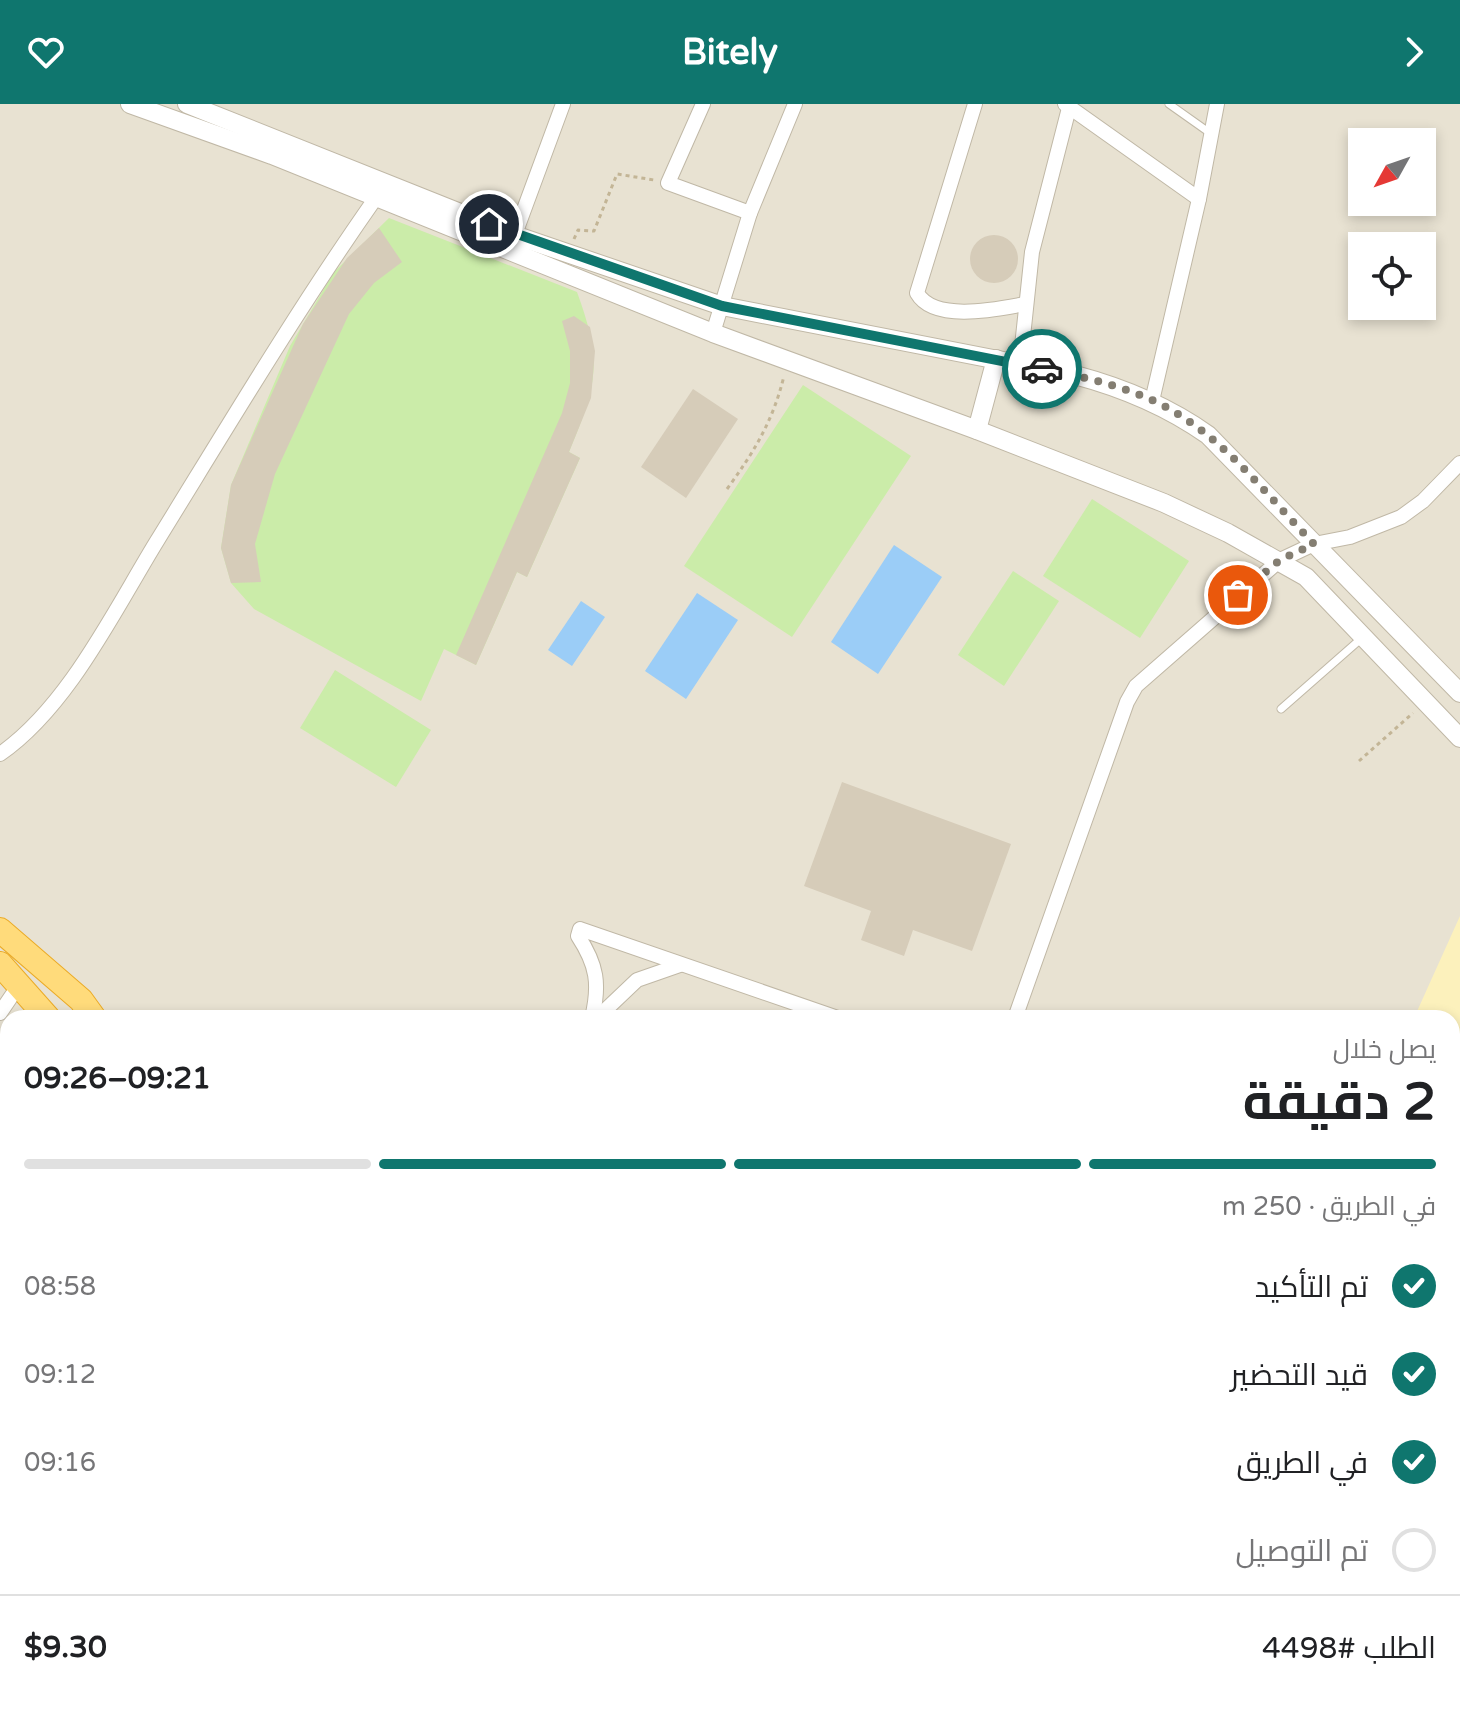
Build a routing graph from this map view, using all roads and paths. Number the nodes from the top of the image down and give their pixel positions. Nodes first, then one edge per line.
1 (130, 104) edge
2 (187, 104) edge
3 (563, 104) edge
4 (703, 104) edge
5 (795, 104) edge
6 (975, 104) edge
7 (1169, 104) edge
8 (1217, 104) edge
9 (1067, 106) edge
10 (1211, 133) junction
11 (668, 183) junction
12 (375, 199) junction
13 (1199, 199) junction
14 (750, 213) junction
15 (515, 234) junction
16 (567, 253) junction
17 (1025, 304) junction
18 (722, 306) junction
19 (713, 333) junction
20 (996, 359) junction
21 (787, 361) junction
22 (1020, 365) junction
23 (1152, 401) junction
24 (977, 430) junction
25 (1460, 463) edge
26 (727, 489) dead end
27 (1314, 544) junction
28 (1280, 560) junction
29 (1365, 636) junction
30 (1460, 693) edge
31 (1426, 702) junction
32 (1281, 709) dead end
33 (1460, 738) edge
34 (0, 754) edge
35 (1359, 761) dead end
36 (0, 930) edge
37 (0, 964) edge
38 (680, 965) junction
39 (19, 985) junction
40 (790, 1001) junction
41 (87, 1009) edge
42 (2, 1010) edge
43 (41, 1010) edge
44 (596, 1010) edge
45 (604, 1010) edge
46 (793, 1010) edge
47 (815, 1010) edge
48 (1018, 1010) edge

1 - 12 street
2 - 15 street
3 - 15 street
4 - 11 street
5 - 14 street
6 - 17 street
7 - 10 lane
8 - 10 street
9 - 13 street
9 - 17 street
10 - 13 street
11 - 14 street
11 - 16 path
12 - 19 street
12 - 34 street
13 - 23 street
14 - 18 street
15 - 16 street
16 - 18 street
17 - 22 street
18 - 19 street
18 - 20 street
19 - 21 street
20 - 22 street
20 - 24 street
21 - 24 street
21 - 26 path
22 - 23 street
23 - 27 street
24 - 28 street
25 - 27 street
27 - 28 street
27 - 30 street
28 - 29 street
28 - 48 street
29 - 31 street
29 - 32 lane
31 - 33 street
31 - 35 path
36 - 41 highway
37 - 39 highway
38 - 40 street
38 - 44 street
38 - 45 street
39 - 42 street
39 - 43 highway
40 - 46 street
40 - 47 street

